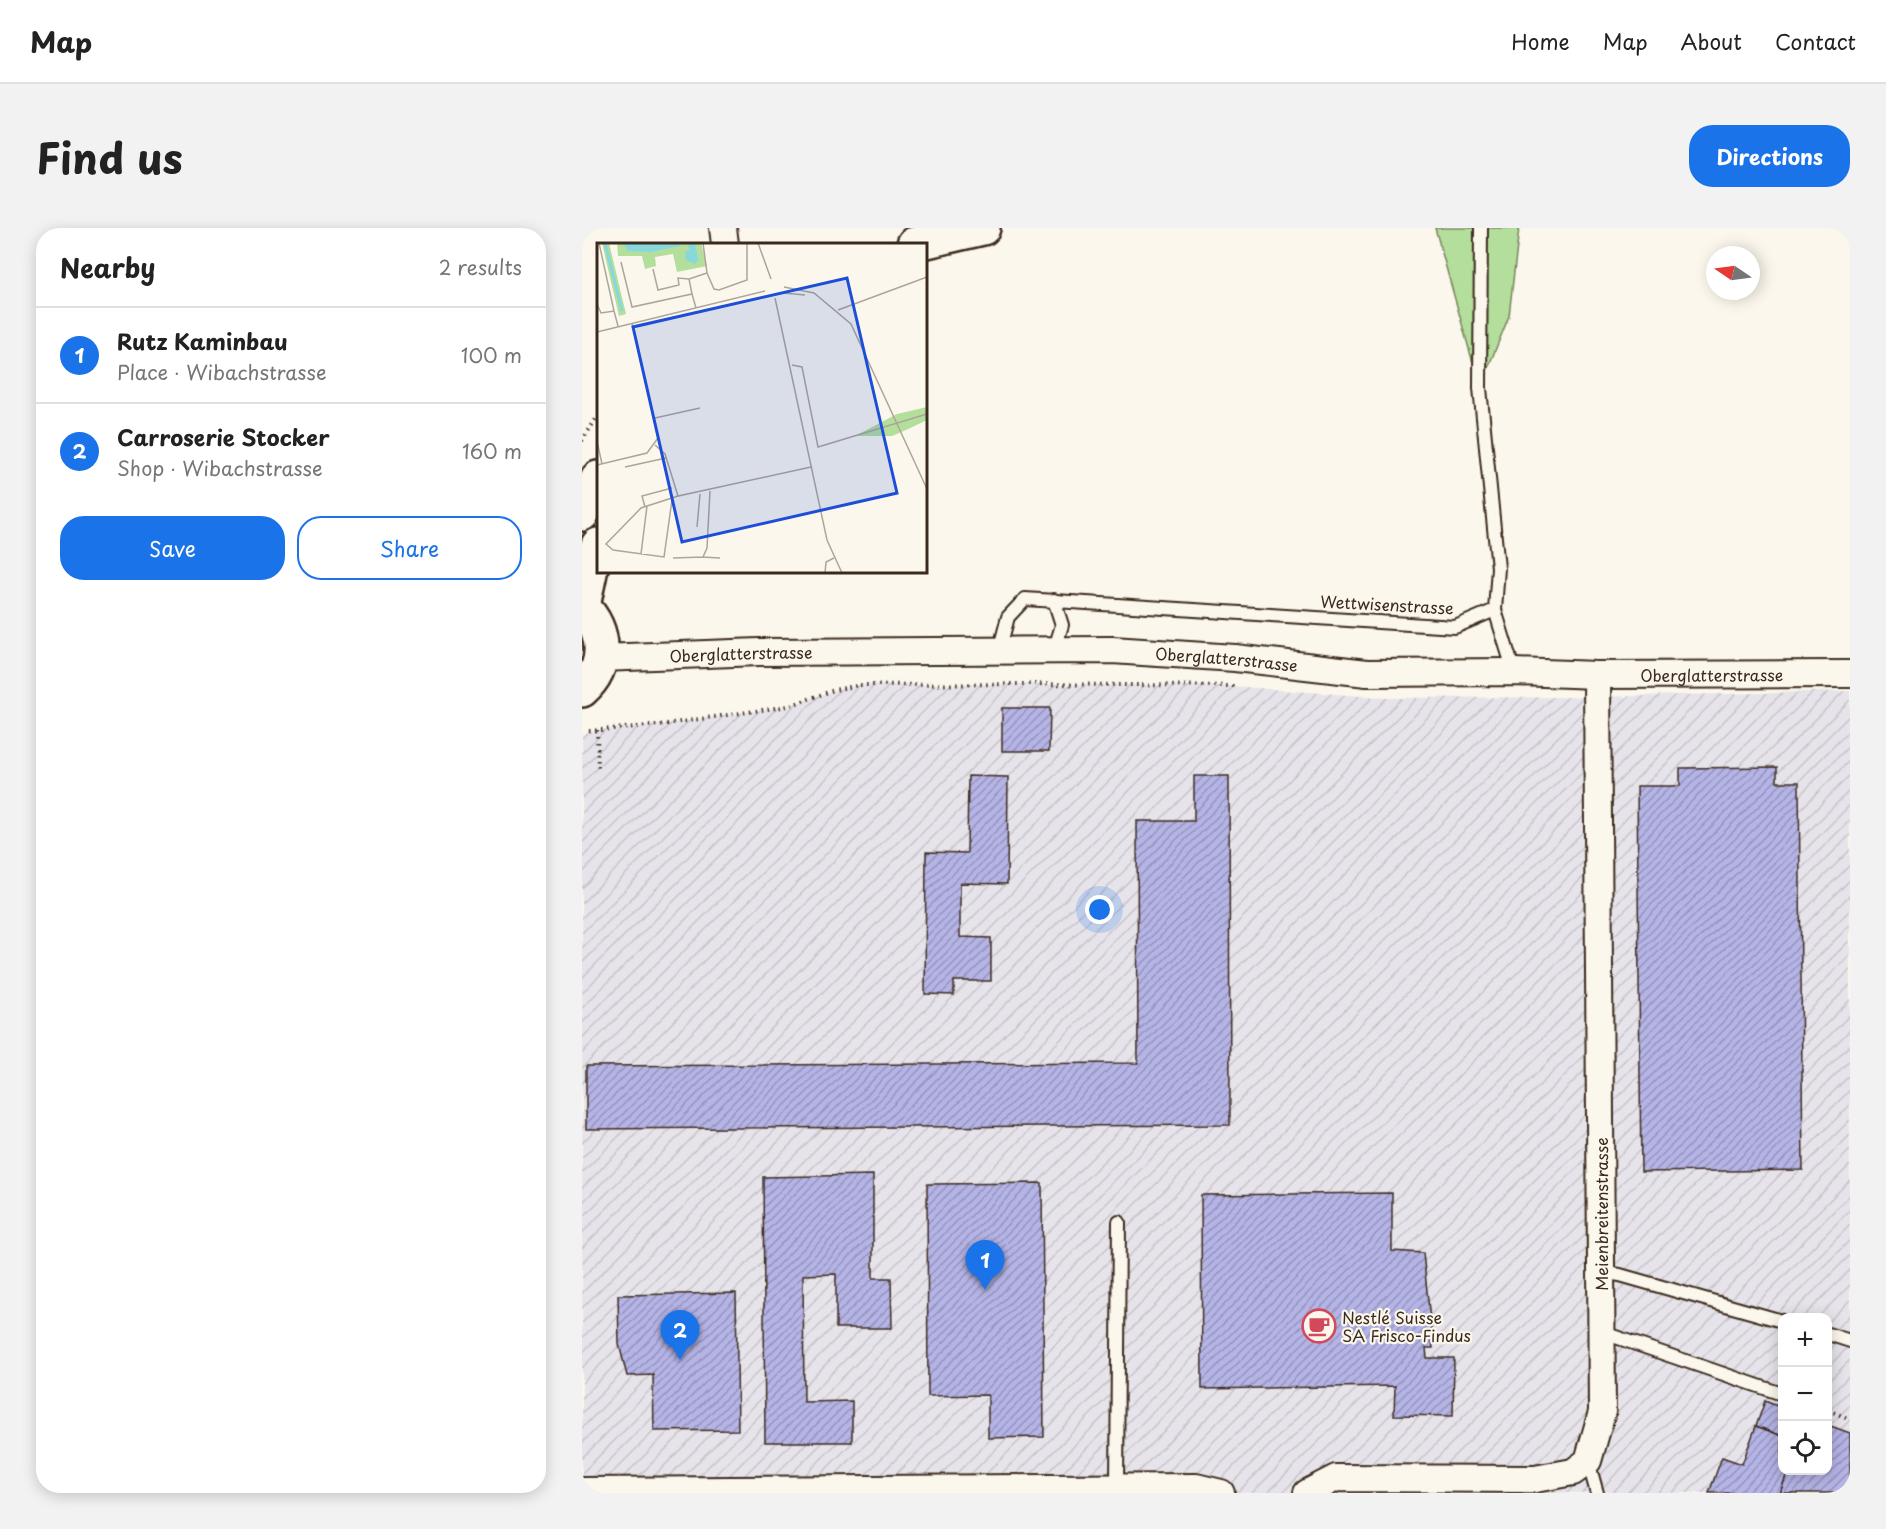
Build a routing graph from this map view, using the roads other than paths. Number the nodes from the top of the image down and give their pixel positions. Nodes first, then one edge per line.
1 (723, 228) edge
2 (983, 228) edge
3 (1481, 228) edge
4 (724, 243) edge
5 (918, 243) edge
6 (597, 480) edge
7 (582, 514) edge
8 (597, 548) edge
9 (1054, 600) junction
10 (582, 606) edge
11 (1495, 610) junction
12 (999, 651) junction
13 (1054, 651) junction
14 (601, 658) junction
15 (1514, 672) junction
16 (1850, 674) edge
17 (1597, 675) junction
18 (582, 690) edge
19 (1119, 1222) dead end
20 (1601, 1272) junction
21 (1778, 1320) edge
22 (1601, 1332) junction
23 (1832, 1336) edge
24 (1850, 1341) edge
25 (1778, 1393) edge
26 (1588, 1461) junction
27 (1360, 1485) edge
28 (1536, 1486) edge
29 (1117, 1487) junction
30 (582, 1491) edge
31 (1221, 1493) edge
32 (1307, 1493) edge
33 (1597, 1493) edge

1 - 4 street
2 - 5 main road
3 - 11 lane
6 - 7 main road
8 - 10 main road
9 - 11 lane, Wettwisenstrasse
9 - 12 lane, Wettwisenstrasse
9 - 13 lane
10 - 14 main road
11 - 15 lane
12 - 13 street, Oberglatterstrasse
12 - 14 street, Oberglatterstrasse
13 - 15 street, Oberglatterstrasse
14 - 18 main road
15 - 17 street, Oberglatterstrasse
16 - 17 street, Oberglatterstrasse
17 - 20 street, Meienbreitenstrasse
19 - 29 lane
20 - 21 lane
20 - 22 street, Meienbreitenstrasse
22 - 25 lane
22 - 26 street, Meienbreitenstrasse
23 - 24 lane
26 - 28 street
26 - 33 lane
27 - 28 street
27 - 32 street
29 - 30 street
29 - 31 street

